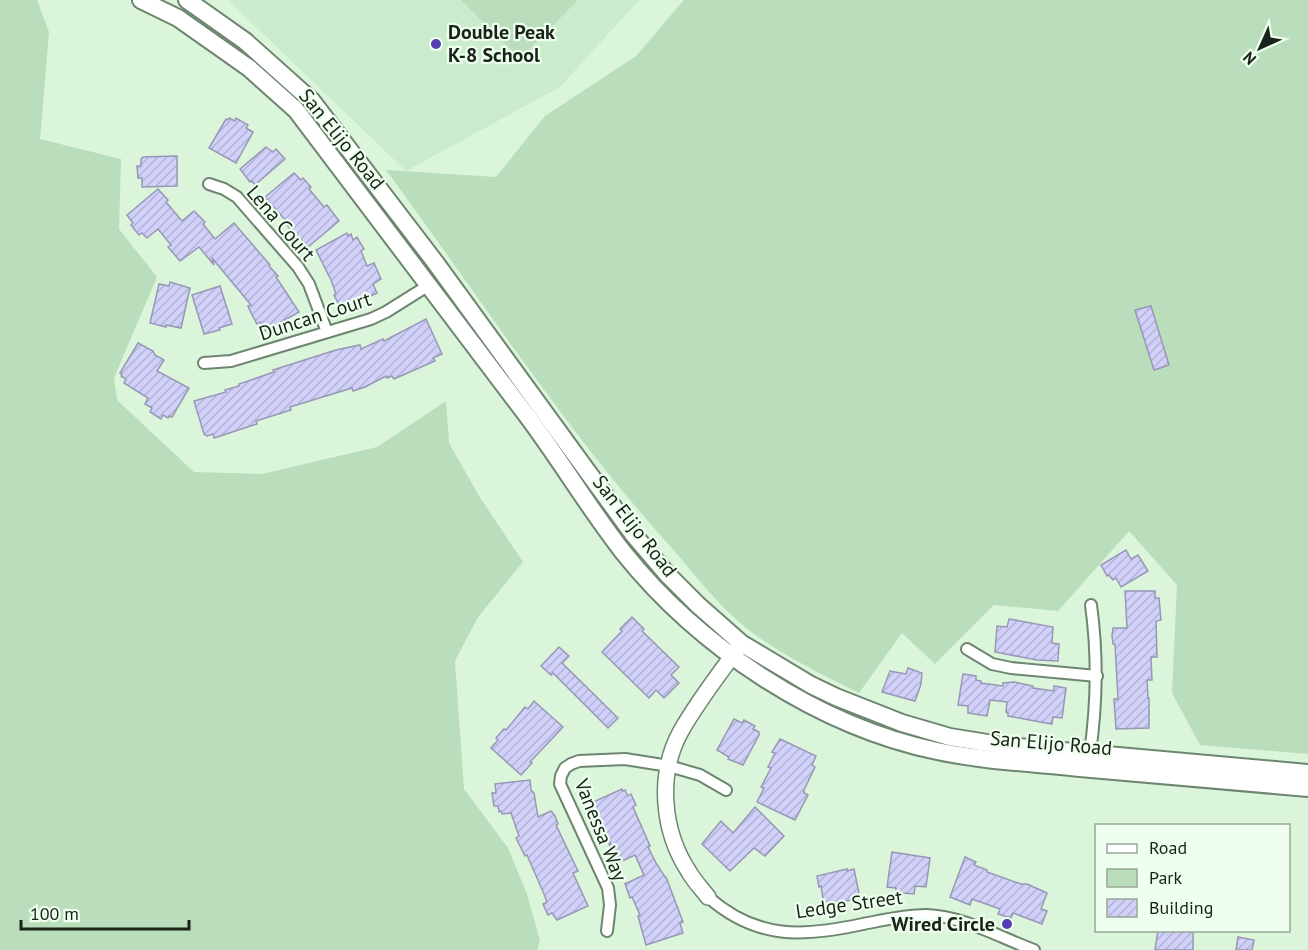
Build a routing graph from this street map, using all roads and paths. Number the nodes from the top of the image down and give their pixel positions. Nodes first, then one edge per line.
1 (141, 0) edge
2 (187, 0) edge
3 (209, 184) dead end
4 (429, 285) junction
5 (327, 332) junction
6 (204, 363) dead end
7 (645, 576) junction
8 (1092, 604) dead end
9 (698, 605) junction
10 (967, 649) dead end
11 (736, 650) junction
12 (1097, 676) junction
13 (1090, 753) junction
14 (669, 766) junction
15 (1308, 773) edge
16 (1308, 788) edge
17 (726, 790) dead end
18 (708, 897) joint
19 (607, 931) dead end
20 (1034, 950) edge

1 - 4 main road, San Elijo Road
2 - 9 main road, San Elijo Road
3 - 5 street, Lena Court
4 - 5 street, Duncan Court
4 - 7 main road, San Elijo Road
5 - 6 street, Duncan Court
7 - 9 main road
7 - 11 main road, San Elijo Road
8 - 12 street
9 - 11 main road, San Elijo Road
10 - 12 street
11 - 13 main road, San Elijo Road
11 - 14 street, Ledge Street
11 - 16 main road, San Elijo Road
12 - 13 street
13 - 15 main road, San Elijo Road
14 - 17 street, Vanessa Way
14 - 18 street, Ledge Street
14 - 19 street, Vanessa Way
18 - 20 street, Ledge Street

